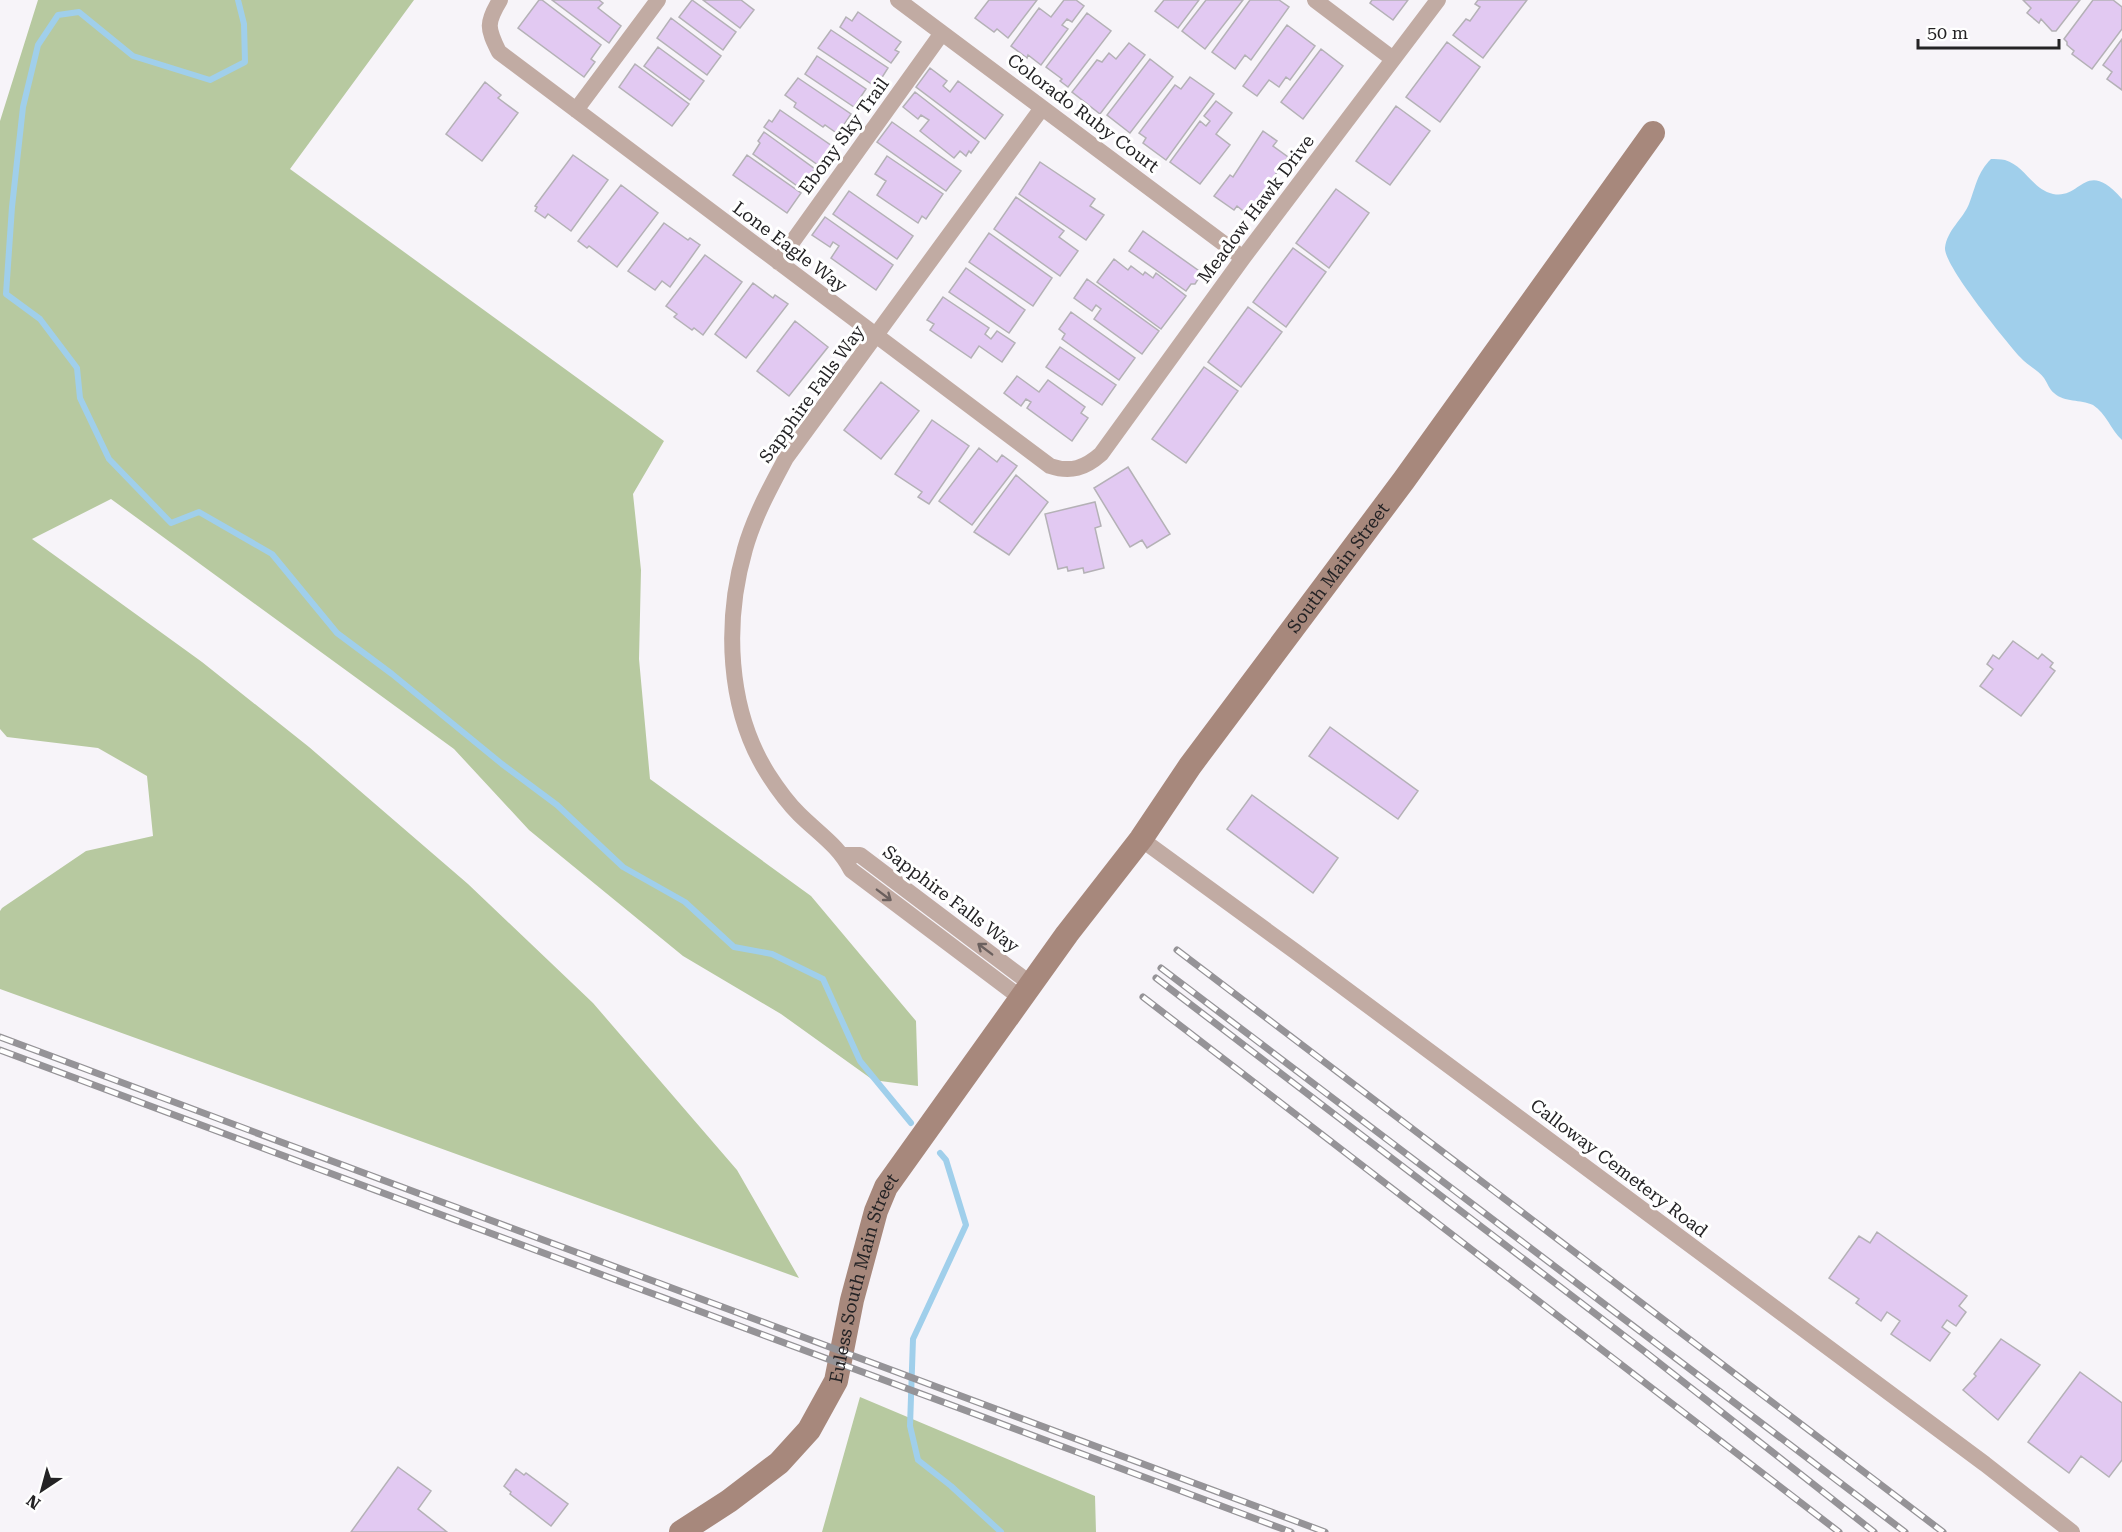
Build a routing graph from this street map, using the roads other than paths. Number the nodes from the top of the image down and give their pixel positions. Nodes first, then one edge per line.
1 (500, 0) edge
2 (658, 0) edge
3 (898, 0) edge
4 (1315, 0) edge
5 (1438, 0) edge
6 (942, 33) junction
7 (1394, 58) junction
8 (1042, 108) junction
9 (576, 110) junction
10 (1653, 133) dead end
11 (1243, 258) junction
12 (778, 262) junction
13 (877, 336) junction
14 (1108, 444) joint
15 (1141, 839) junction
16 (1026, 991) junction
17 (681, 1532) edge
18 (2072, 1532) edge

1 - 9 street, Lone Eagle Way
2 - 9 street
3 - 6 street, Colorado Ruby Court
4 - 7 street
5 - 7 street, Meadow Hawk Drive
6 - 8 street, Colorado Ruby Court
6 - 12 street, Ebony Sky Trail
7 - 11 street, Meadow Hawk Drive
8 - 11 street, Colorado Ruby Court
8 - 13 street, Sapphire Falls Way
9 - 12 street, Lone Eagle Way
10 - 15 street, South Main Street
11 - 14 street, Meadow Hawk Drive
12 - 13 street, Lone Eagle Way
13 - 14 street, Lone Eagle Way
13 - 16 street, Sapphire Falls Way
15 - 16 street, South Main Street
15 - 18 street, Calloway Cemetery Road
16 - 17 street, Euless South Main Street

